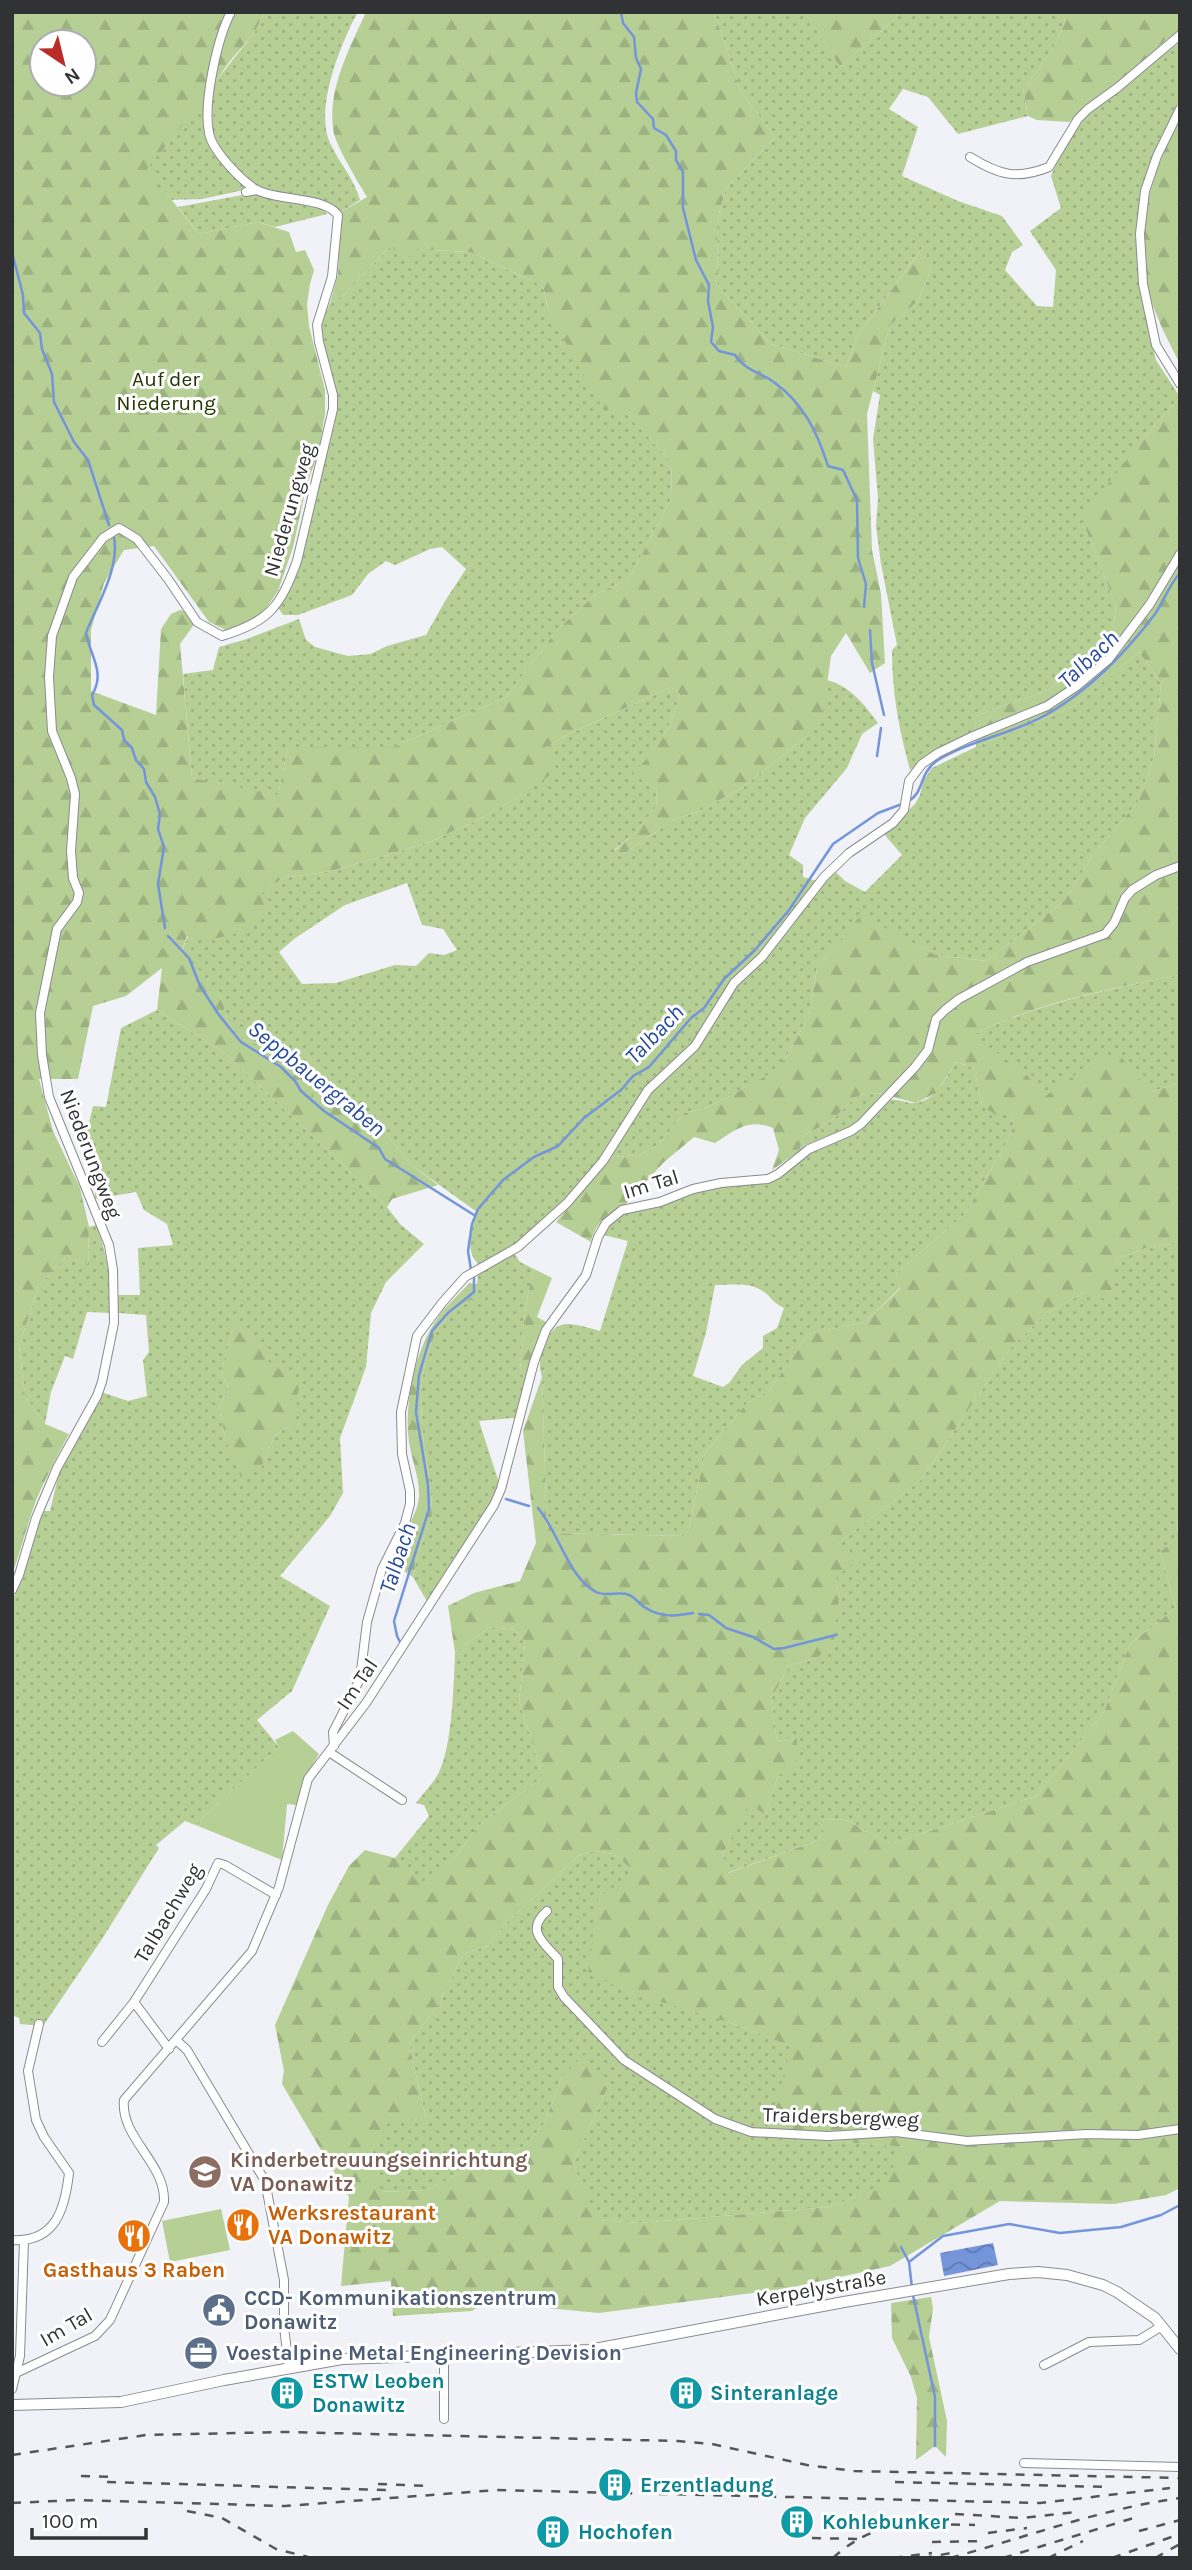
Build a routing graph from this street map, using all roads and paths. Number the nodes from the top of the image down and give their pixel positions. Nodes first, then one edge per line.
1 (231, 12) edge
2 (1180, 35) edge
3 (1180, 109) edge
4 (970, 157) dead end
5 (257, 190) junction
6 (246, 192) dead end
7 (1180, 384) edge
8 (1180, 554) edge
9 (1180, 866) edge
10 (12, 1590) edge
11 (331, 1749) junction
12 (402, 1800) dead end
13 (276, 1895) junction
14 (547, 1910) dead end
15 (134, 2002) junction
16 (39, 2024) dead end
17 (176, 2040) junction
18 (102, 2042) dead end
19 (169, 2049) junction
20 (1180, 2129) edge
21 (12, 2240) edge
22 (24, 2241) junction
23 (1162, 2326) junction
24 (17, 2331) edge
25 (1180, 2349) edge
26 (444, 2356) junction
27 (1044, 2365) dead end
28 (289, 2368) junction
29 (16, 2373) junction
30 (12, 2389) edge
31 (12, 2405) edge
32 (444, 2419) dead end
33 (1024, 2463) dead end
34 (1180, 2467) edge

1 - 5 street, Niederungweg
2 - 4 street
3 - 7 street
5 - 6 street, Niederungweg
5 - 10 street, Niederungweg
8 - 11 street, Im Tal
9 - 11 street, Im Tal
11 - 12 street
11 - 13 street, Im Tal
13 - 15 street, Talbachweg
13 - 17 street, Im Tal
14 - 20 street, Traidersbergweg
15 - 18 street, Talbachweg
15 - 19 street
16 - 22 street
17 - 19 street, Im Tal
17 - 28 street
19 - 29 street, Im Tal
21 - 22 street
22 - 24 street
23 - 25 main road, Kerpelystraße
23 - 26 main road, Kerpelystraße
23 - 27 street
24 - 29 street
26 - 28 main road, Kerpelystraße
26 - 32 street
28 - 31 main road, Kerpelystraße
29 - 30 street
33 - 34 street

